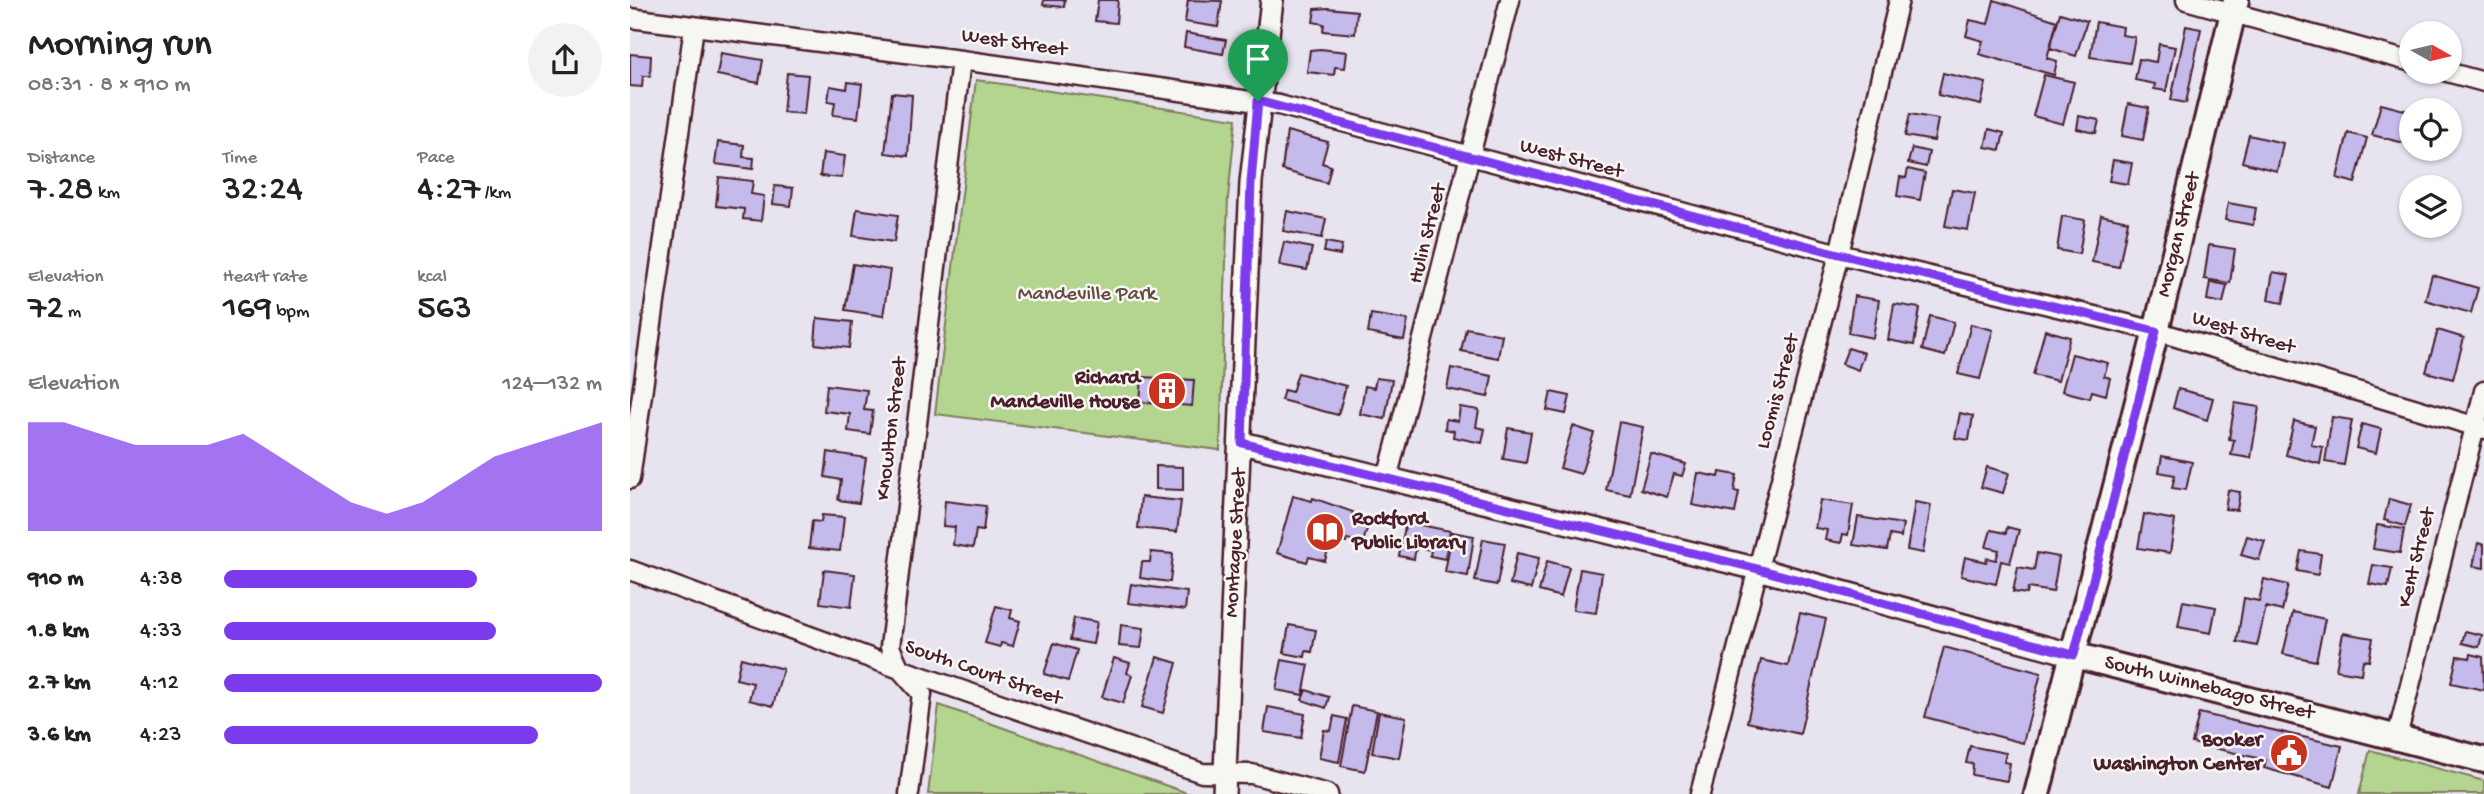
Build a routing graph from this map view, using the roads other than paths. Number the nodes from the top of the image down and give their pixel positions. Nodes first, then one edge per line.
1 (1272, 0) edge
2 (1510, 0) edge
3 (1899, 0) edge
4 (2186, 0) edge
5 (2235, 6) edge
6 (630, 18) edge
7 (694, 27) junction
8 (2399, 58) edge
9 (961, 60) junction
10 (2462, 76) edge
11 (2484, 82) edge
12 (1258, 101) junction
13 (1472, 157) junction
14 (1839, 254) junction
15 (2156, 331) junction
16 (2484, 391) edge
17 (2479, 428) edge
18 (1242, 443) junction
19 (630, 479) edge
20 (1387, 479) junction
21 (1758, 569) junction
22 (630, 570) edge
23 (2074, 655) junction
24 (900, 669) junction
25 (2397, 737) junction
26 (2484, 760) edge
27 (1226, 784) edge
28 (909, 794) edge
29 (1328, 794) edge
30 (1700, 794) edge
31 (2038, 794) edge

1 - 12 street, Montague Street
2 - 13 street, Hulin Street
3 - 14 street, Loomis Street
4 - 5 street
5 - 8 street
5 - 15 main road, Morgan Street
6 - 7 street, West Street
7 - 9 street, West Street
7 - 19 street
9 - 12 street, West Street
9 - 24 street, Knowlton Street
10 - 11 street
12 - 13 street, West Street
12 - 18 street, Montague Street
13 - 14 street, West Street
13 - 20 street, Hulin Street
14 - 15 street, West Street
14 - 21 street, Loomis Street
15 - 17 street, West Street
15 - 23 main road, Morgan Street
16 - 17 street, Kent Street
17 - 25 street, Kent Street
18 - 20 street, South Winnebago Street
18 - 27 street, Montague Street
20 - 21 street, South Winnebago Street
21 - 23 street, South Winnebago Street
21 - 30 street, Loomis Street
22 - 24 street, South Court Street
23 - 25 main road, South Winnebago Street
23 - 31 main road, Morgan Street
24 - 27 street, South Court Street
24 - 28 street, Knowlton Street
25 - 26 main road, South Winnebago Street
27 - 29 street, South Court Street

